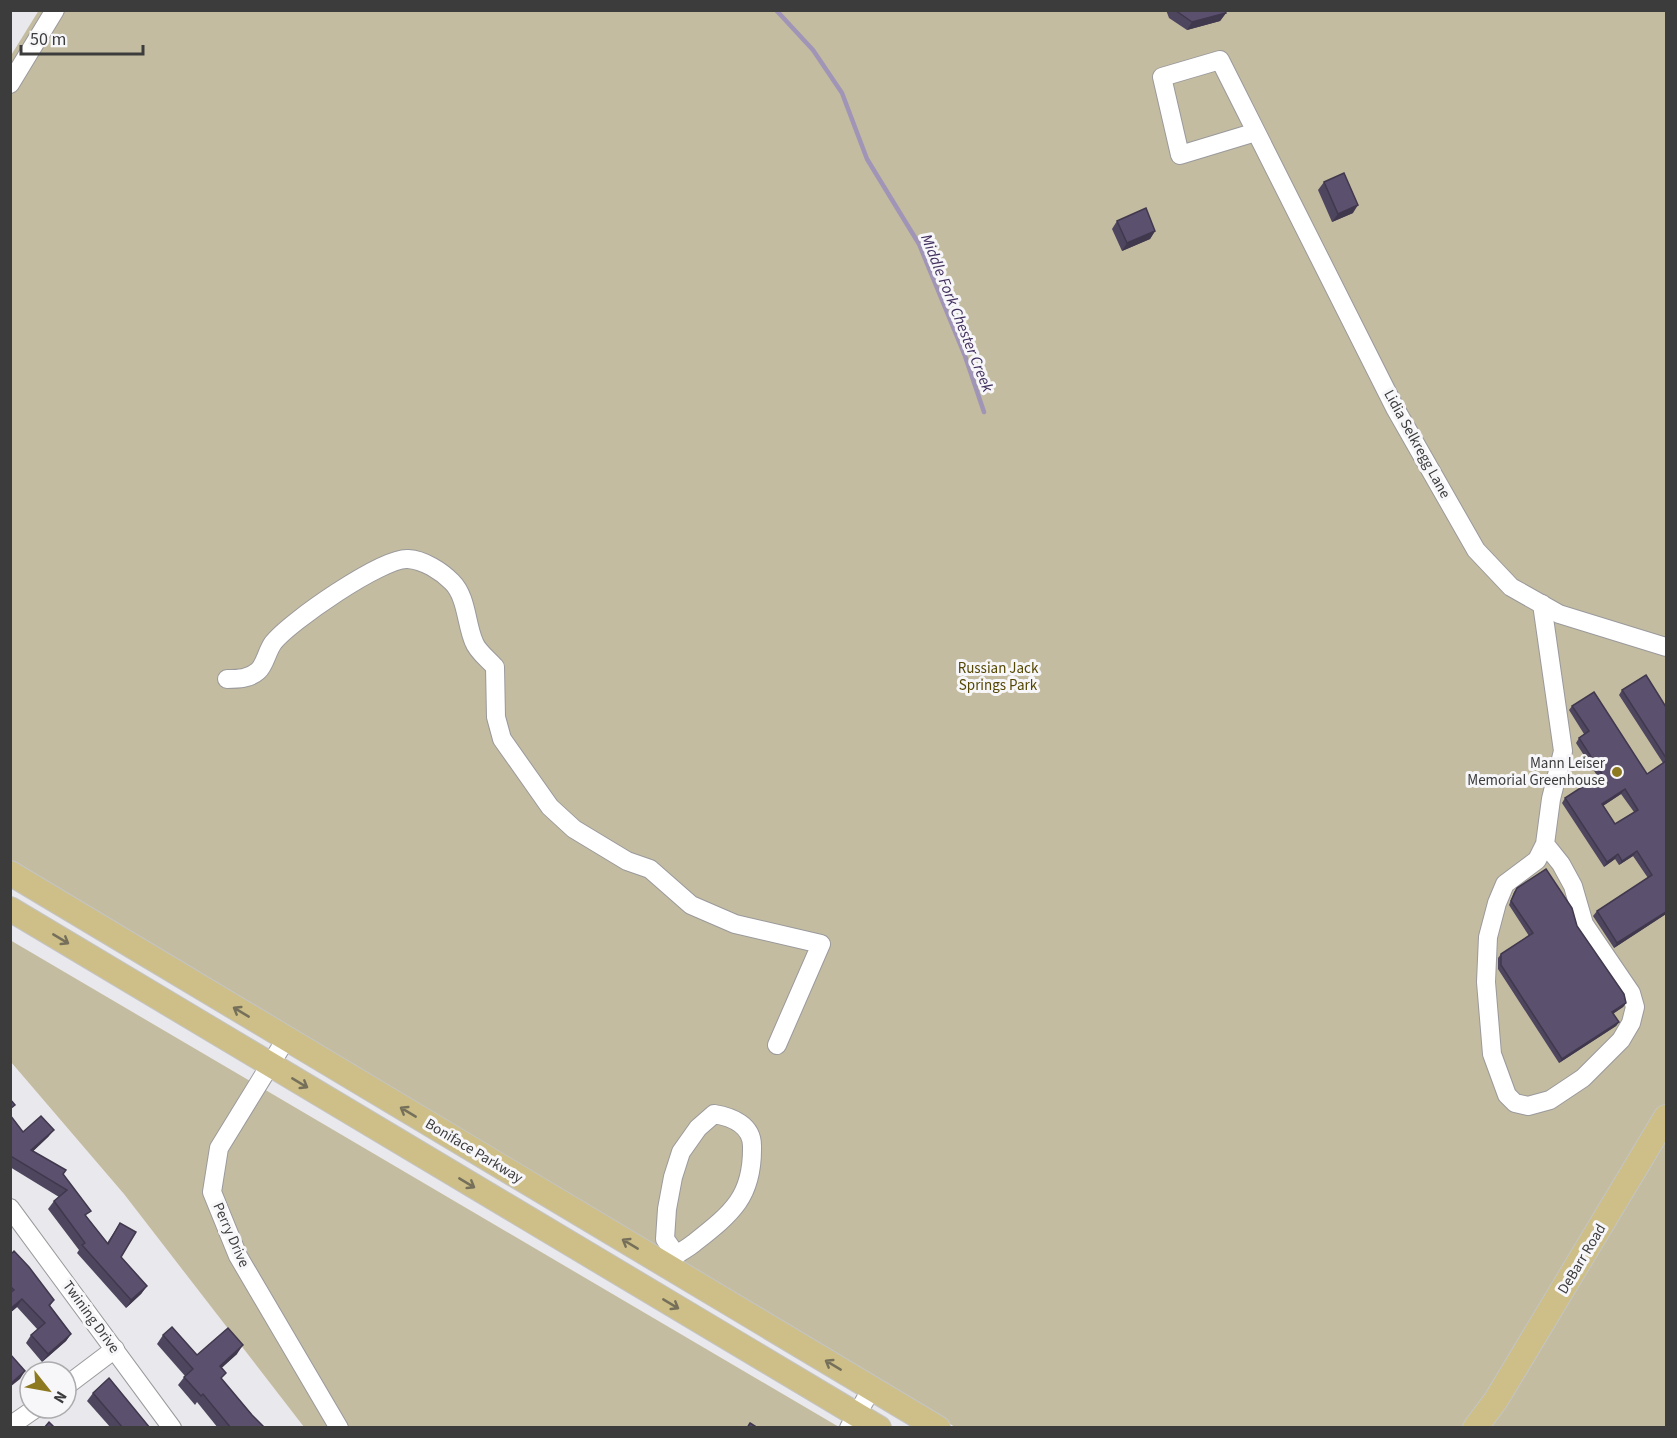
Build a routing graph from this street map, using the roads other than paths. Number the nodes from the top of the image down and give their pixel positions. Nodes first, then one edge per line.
1 (54, 10) edge
2 (10, 84) edge
3 (1259, 137) junction
4 (1542, 604) junction
5 (1666, 647) edge
6 (227, 679) dead end
7 (1545, 844) junction
8 (10, 873) edge
9 (10, 909) edge
10 (286, 1039) junction
11 (777, 1045) dead end
12 (268, 1064) junction
13 (1666, 1117) edge
14 (10, 1208) edge
15 (671, 1260) junction
16 (115, 1349) junction
17 (78, 1377) edge
18 (872, 1388) junction
19 (1497, 1400) junction
20 (853, 1421) edge
21 (172, 1428) edge
22 (339, 1428) edge
23 (879, 1428) edge
24 (938, 1428) edge
25 (1475, 1428) edge
26 (1485, 1428) edge

1 - 2 street
3 - 3 street, Lidia Selkregg Lane
3 - 4 street, Lidia Selkregg Lane
4 - 5 street, Lidia Selkregg Lane
4 - 7 street
6 - 11 street
7 - 7 street
10 -> 8 main road, Boniface Parkway
9 -> 12 main road, Boniface Parkway
10 - 12 street, Perry Drive
15 -> 10 main road, Boniface Parkway
12 -> 20 main road, Boniface Parkway
12 - 22 street, Perry Drive
13 - 19 main road, DeBarr Road
14 - 16 street, Twining Drive
15 - 15 street
18 -> 15 main road, Boniface Parkway
16 - 17 street
16 - 21 street, Twining Drive
18 - 20 street
18 - 24 main road, Boniface Parkway
19 - 25 main road, DeBarr Road
19 - 26 main road, DeBarr Road
20 - 23 main road, Boniface Parkway

